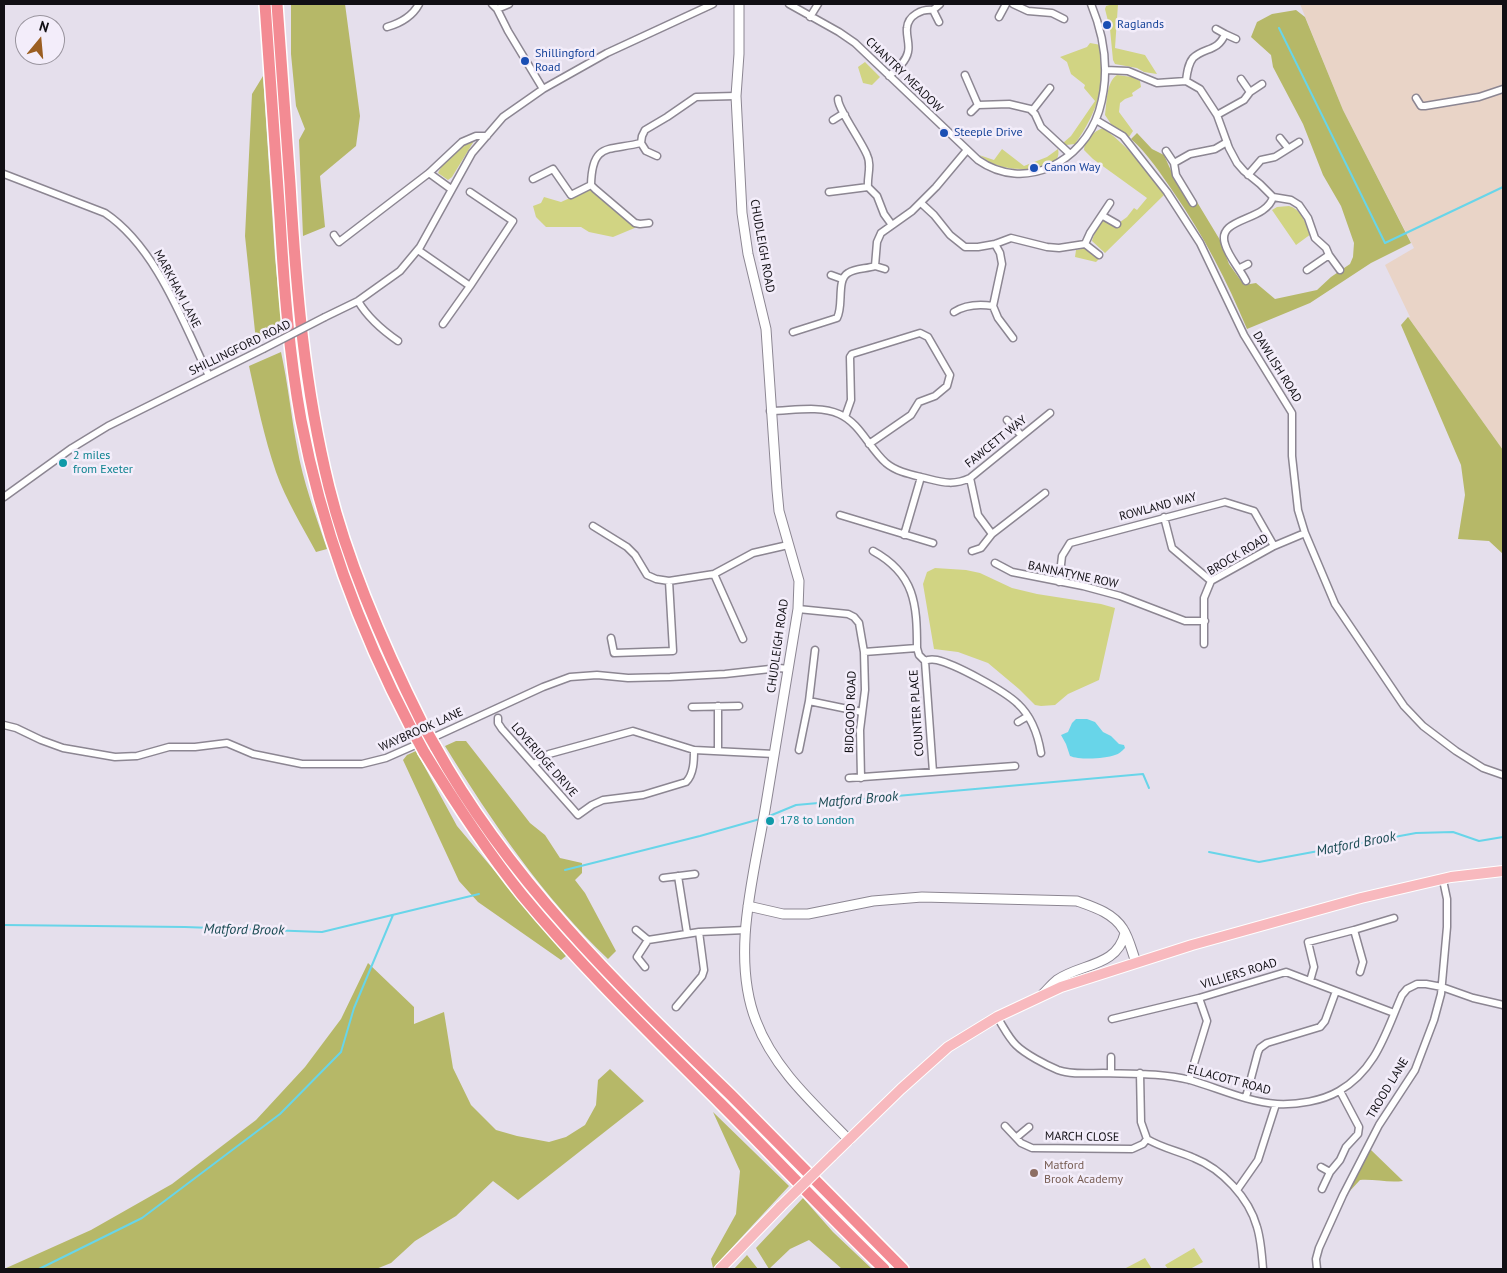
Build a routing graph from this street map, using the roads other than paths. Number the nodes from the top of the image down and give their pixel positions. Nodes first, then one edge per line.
1 (265, 4) edge
2 (277, 4) edge
3 (419, 4) edge
4 (508, 4) edge
5 (709, 4) edge
6 (739, 4) edge
7 (789, 4) edge
8 (818, 4) edge
9 (940, 4) edge
10 (1006, 4) edge
11 (1013, 4) edge
12 (1094, 4) edge
13 (495, 6) edge
14 (933, 10) junction
15 (999, 16) dead end
16 (810, 17) junction
17 (1064, 19) dead end
18 (939, 22) dead end
19 (388, 27) dead end
20 (1216, 29) dead end
21 (1225, 34) junction
22 (1236, 39) dead end
23 (1106, 70) junction
24 (889, 76) junction
25 (965, 76) dead end
26 (1241, 79) dead end
27 (1186, 81) junction
28 (1262, 84) dead end
29 (1050, 88) dead end
30 (543, 89) junction
31 (1503, 89) edge
32 (1250, 92) junction
33 (736, 96) junction
34 (1416, 98) dead end
35 (838, 100) dead end
36 (978, 104) junction
37 (1032, 111) junction
38 (971, 112) dead end
39 (845, 115) junction
40 (1217, 115) junction
41 (833, 120) dead end
42 (1096, 120) junction
43 (487, 136) junction
44 (1280, 138) dead end
45 (1227, 142) junction
46 (1299, 142) dead end
47 (641, 143) junction
48 (1288, 148) junction
49 (967, 150) junction
50 (1166, 151) dead end
51 (1070, 154) junction
52 (657, 156) dead end
53 (1174, 163) junction
54 (429, 173) junction
55 (4, 174) edge
56 (1248, 174) junction
57 (533, 179) dead end
58 (592, 185) junction
59 (868, 186) junction
60 (451, 188) junction
61 (470, 192) dead end
62 (828, 192) dead end
63 (1273, 197) junction
64 (921, 203) junction
65 (1110, 203) dead end
66 (1193, 203) dead end
67 (1103, 216) junction
68 (648, 223) dead end
69 (1117, 224) dead end
70 (892, 226) junction
71 (334, 235) dead end
72 (995, 244) junction
73 (1085, 244) junction
74 (418, 250) junction
75 (1100, 255) dead end
76 (1329, 255) junction
77 (1248, 264) dead end
78 (875, 266) junction
79 (1240, 268) junction
80 (885, 269) dead end
81 (1307, 270) dead end
82 (1340, 270) dead end
83 (831, 275) dead end
84 (842, 279) junction
85 (1246, 281) dead end
86 (470, 286) junction
87 (358, 300) junction
88 (993, 306) junction
89 (954, 312) dead end
90 (443, 324) dead end
91 (793, 332) dead end
92 (1013, 338) dead end
93 (398, 341) dead end
94 (209, 376) junction
95 (770, 411) junction
96 (1050, 414) dead end
97 (845, 417) junction
98 (1007, 420) dead end
99 (1021, 436) junction
100 (869, 444) junction
101 (921, 477) junction
102 (970, 478) junction
103 (1045, 493) dead end
104 (4, 497) edge
105 (840, 515) dead end
106 (1164, 517) junction
107 (593, 526) dead end
108 (1305, 533) junction
109 (992, 534) junction
110 (904, 535) junction
111 (933, 543) dead end
112 (788, 546) junction
113 (1274, 546) junction
114 (873, 551) dead end
115 (972, 551) dead end
116 (995, 563) dead end
117 (714, 574) junction
118 (669, 581) junction
119 (1211, 581) junction
120 (1058, 582) junction
121 (798, 609) junction
122 (1205, 621) junction
123 (611, 638) dead end
124 (743, 639) dead end
125 (1204, 644) dead end
126 (917, 648) junction
127 (815, 650) dead end
128 (864, 652) junction
129 (925, 661) junction
130 (788, 669) junction
131 (808, 701) junction
132 (718, 706) junction
133 (739, 706) dead end
134 (692, 707) dead end
135 (862, 712) junction
136 (1028, 716) junction
137 (498, 718) dead end
138 (1018, 722) dead end
139 (4, 725) edge
140 (694, 750) junction
141 (799, 750) dead end
142 (718, 751) junction
143 (1041, 753) dead end
144 (774, 754) junction
145 (534, 764) junction
146 (1015, 766) dead end
147 (933, 772) junction
148 (1503, 775) edge
149 (849, 778) dead end
150 (861, 778) junction
151 (1503, 871) edge
152 (695, 874) dead end
153 (678, 876) junction
154 (663, 878) dead end
155 (1443, 880) junction
156 (748, 906) junction
157 (1394, 918) dead end
158 (636, 930) dead end
159 (746, 930) junction
160 (1354, 930) junction
161 (699, 932) junction
162 (687, 933) junction
163 (1125, 933) junction
164 (648, 940) junction
165 (1136, 962) junction
166 (645, 967) dead end
167 (1360, 972) dead end
168 (1310, 981) junction
169 (1442, 986) junction
170 (1336, 992) junction
171 (1041, 996) junction
172 (1199, 998) junction
173 (1503, 1005) edge
174 (676, 1007) dead end
175 (1394, 1013) junction
176 (997, 1017) junction
177 (1112, 1020) dead end
178 (1111, 1056) dead end
179 (1111, 1073) junction
180 (1140, 1073) junction
181 (1189, 1080) junction
182 (1340, 1091) junction
183 (1246, 1097) junction
184 (1276, 1104) junction
185 (1005, 1126) dead end
186 (1028, 1127) dead end
187 (1017, 1137) junction
188 (1148, 1139) junction
189 (848, 1140) junction
190 (1321, 1167) dead end
191 (1330, 1172) junction
192 (1322, 1189) dead end
193 (1237, 1190) junction
194 (720, 1269) edge
195 (884, 1269) edge
196 (903, 1269) edge
197 (1262, 1269) edge
198 (1317, 1269) edge

1 - 195 highway, bridge
2 - 196 highway, bridge
3 - 19 street
4 - 13 street
5 - 30 street, SHILLINGFORD ROAD
6 - 33 street, CHUDLEIGH ROAD
7 - 16 street, CHANTRY MEADOW
8 - 16 street
9 - 14 street
10 - 15 street
11 - 17 street
12 - 23 street
13 - 30 street
14 - 18 street
14 - 24 street
16 - 24 street, CHANTRY MEADOW
20 - 21 street
21 - 22 street
21 - 27 street
23 - 27 street
23 - 42 street
24 - 49 street, CHANTRY MEADOW
25 - 36 street
26 - 32 street
27 - 40 street
28 - 32 street
29 - 37 street
30 - 43 street, SHILLINGFORD ROAD
31 - 34 street
32 - 40 street
33 - 47 street
33 - 95 street, CHUDLEIGH ROAD
35 - 39 street
36 - 37 street
36 - 38 street
37 - 51 street
39 - 41 street
39 - 59 street
40 - 45 street
42 - 51 street, CHANTRY MEADOW
42 - 108 street, DAWLISH ROAD
43 - 54 street
43 - 60 street, SHILLINGFORD ROAD
44 - 48 street
45 - 53 street
45 - 56 street
46 - 48 street
47 - 52 street
47 - 58 street
48 - 56 street
49 - 51 street, CHANTRY MEADOW
49 - 64 street
50 - 53 street
53 - 66 street
54 - 60 street
54 - 71 street
55 - 94 street, MARKHAM LANE
56 - 63 street
57 - 58 street
58 - 68 street
59 - 62 street
59 - 70 street
60 - 74 street, SHILLINGFORD ROAD
61 - 86 street
63 - 76 street
63 - 79 street
64 - 70 street
64 - 72 street
65 - 67 street
67 - 69 street
67 - 73 street
70 - 78 street
72 - 73 street
72 - 88 street
73 - 75 street
74 - 86 street
74 - 87 street, SHILLINGFORD ROAD
76 - 81 street
76 - 82 street
77 - 79 street
78 - 80 street
78 - 84 street
79 - 85 street
83 - 84 street
84 - 91 street
86 - 90 street
87 - 93 street
87 - 94 street, SHILLINGFORD ROAD, bridge
88 - 89 street
88 - 92 street
94 - 104 street, SHILLINGFORD ROAD
95 - 97 street
95 - 112 street, CHUDLEIGH ROAD
96 - 99 street, FAWCETT WAY
97 - 100 street, FAWCETT WAY
97 - 100 street
98 - 99 street
99 - 102 street, FAWCETT WAY
100 - 101 street, FAWCETT WAY
101 - 102 street, FAWCETT WAY
101 - 110 street
102 - 109 street
103 - 109 street
105 - 110 street
106 - 113 street, ROWLAND WAY
106 - 119 street
106 - 120 street, ROWLAND WAY
107 - 118 street
108 - 113 street, BROCK ROAD
108 - 148 street, DAWLISH ROAD
109 - 115 street
110 - 111 street
112 - 117 street
112 - 121 street, CHUDLEIGH ROAD
113 - 119 street, BROCK ROAD
114 - 126 street
116 - 120 street, BANNATYNE ROW
117 - 118 street
117 - 124 street
118 - 123 street
119 - 122 street, BROCK ROAD
120 - 122 street, BANNATYNE ROW
121 - 128 street, BIDGOOD ROAD
121 - 130 street, CHUDLEIGH ROAD
122 - 125 street, BROCK ROAD
126 - 128 street
126 - 129 street, COUNTER PLACE
127 - 131 street
128 - 135 street, BIDGOOD ROAD
129 - 136 street
129 - 147 street, COUNTER PLACE
130 - 139 street, WAYBROOK LANE
130 - 144 street, CHUDLEIGH ROAD
131 - 135 street
131 - 141 street
132 - 133 street
132 - 134 street
132 - 142 street
135 - 150 street, BIDGOOD ROAD
136 - 138 street
136 - 143 street
137 - 145 street, LOVERIDGE DRIVE
140 - 142 street
140 - 145 street
140 - 145 street, LOVERIDGE DRIVE
142 - 144 street
144 - 156 street, CHUDLEIGH ROAD
146 - 147 street
147 - 150 street
149 - 150 street
151 - 155 main road
152 - 153 street
153 - 154 street
153 - 162 street
155 - 165 main road
155 - 169 street, TROOD LANE
156 - 159 street, CHUDLEIGH ROAD
156 - 163 street
157 - 160 street
158 - 164 street
159 - 161 street
159 - 189 street, CHUDLEIGH ROAD
160 - 167 street
160 - 168 street
161 - 162 street
161 - 174 street
162 - 164 street
163 - 165 street
163 - 171 street
164 - 166 street
165 - 171 main road
168 - 170 street, VILLIERS ROAD
168 - 172 street, VILLIERS ROAD
169 - 173 street, ELLACOTT ROAD
169 - 175 street, ELLACOTT ROAD
169 - 198 street, TROOD LANE
170 - 175 street, VILLIERS ROAD
170 - 183 street
171 - 176 main road
172 - 177 street
172 - 181 street, VILLIERS ROAD
175 - 182 street, ELLACOTT ROAD
176 - 179 street, ELLACOTT ROAD
176 - 189 main road
178 - 179 street
179 - 180 street, ELLACOTT ROAD
180 - 181 street, ELLACOTT ROAD
180 - 188 street
181 - 183 street, ELLACOTT ROAD
182 - 184 street, ELLACOTT ROAD
182 - 191 street
183 - 184 street, ELLACOTT ROAD
184 - 193 street
185 - 187 street, MARCH CLOSE
186 - 187 street, MARCH CLOSE
187 - 188 street, MARCH CLOSE
188 - 193 street
189 - 194 main road, bridge
190 - 191 street
191 - 192 street
193 - 197 street

